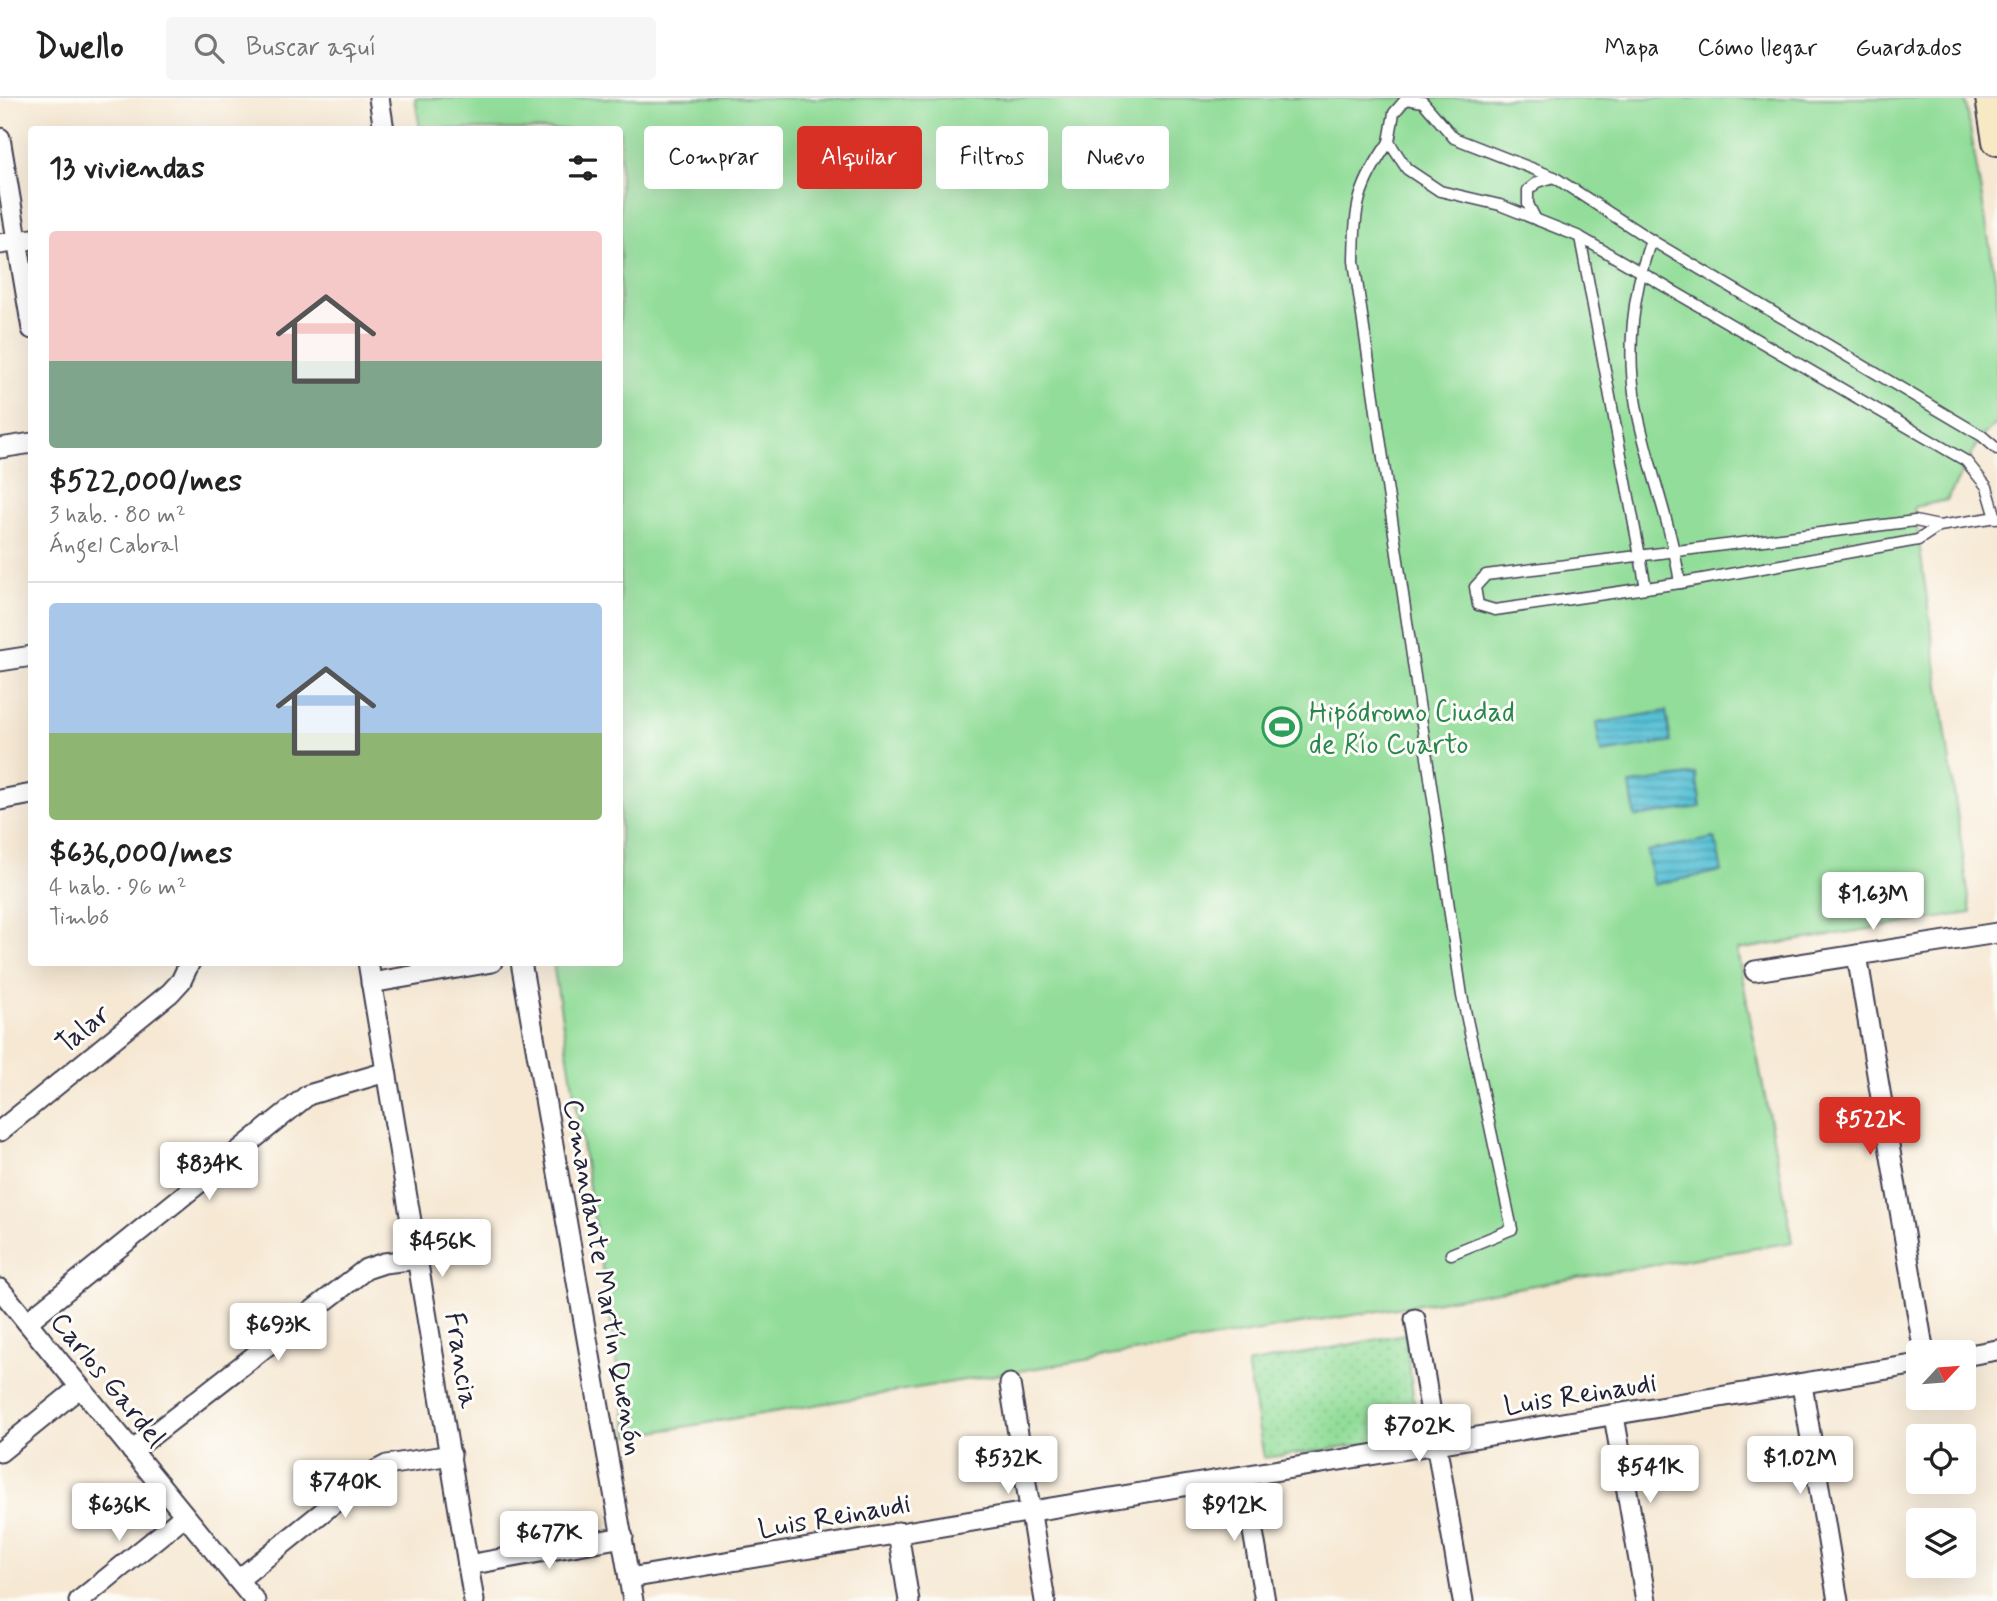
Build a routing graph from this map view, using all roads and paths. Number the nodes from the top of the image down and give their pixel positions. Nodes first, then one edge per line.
1 (379, 98) edge
2 (1434, 98) edge
3 (1990, 98) edge
4 (1406, 99) edge
5 (1435, 114) junction
6 (383, 126) edge
7 (1997, 137) edge
8 (0, 138) edge
9 (1390, 142) junction
10 (1554, 177) junction
11 (1535, 218) junction
12 (1580, 237) junction
13 (1651, 240) junction
14 (16, 242) edge
15 (1640, 271) junction
16 (28, 307) edge
17 (28, 444) edge
18 (0, 448) edge
19 (1997, 449) edge
20 (1996, 518) edge
21 (1939, 527) junction
22 (1675, 550) junction
23 (1640, 553) junction
24 (1680, 583) junction
25 (1646, 588) junction
26 (28, 657) edge
27 (0, 661) edge
28 (28, 795) edge
29 (0, 800) edge
30 (1997, 933) edge
31 (1857, 955) junction
32 (188, 966) edge
33 (369, 966) edge
34 (469, 966) edge
35 (522, 966) edge
36 (1755, 971) dead end
37 (371, 983) junction
38 (386, 1072) junction
39 (0, 1131) edge
40 (1451, 1254) dead end
41 (418, 1259) junction
42 (0, 1289) edge
43 (1415, 1319) dead end
44 (27, 1322) junction
45 (1922, 1340) edge
46 (1997, 1350) edge
47 (1976, 1354) edge
48 (1906, 1366) edge
49 (1010, 1384) dead end
50 (1802, 1385) junction
51 (79, 1388) junction
52 (1614, 1416) junction
53 (1436, 1444) junction
54 (132, 1451) junction
55 (0, 1452) edge
56 (451, 1455) junction
57 (1244, 1479) junction
58 (1031, 1510) junction
59 (184, 1516) junction
60 (898, 1532) junction
61 (623, 1537) junction
62 (468, 1565) junction
63 (629, 1578) junction
64 (237, 1580) junction
65 (79, 1601) edge
66 (255, 1601) edge
67 (474, 1601) edge
68 (633, 1601) edge
69 (909, 1601) edge
70 (1045, 1601) edge
71 (1265, 1601) edge
72 (1463, 1601) edge
73 (1646, 1601) edge
74 (1838, 1601) edge

1 - 6 street
2 - 5 lane
3 - 7 main road
4 - 5 lane
4 - 9 lane
5 - 10 lane
8 - 14 street
9 - 11 lane
9 - 40 lane
10 - 11 lane
10 - 13 lane
11 - 12 lane
12 - 15 lane
12 - 23 lane
13 - 15 lane
13 - 19 lane
14 - 16 street
15 - 20 lane
15 - 22 lane
17 - 18 street
20 - 21 lane
21 - 22 lane
21 - 24 lane
22 - 23 lane
22 - 24 lane
23 - 25 lane
23 - 25 lane
24 - 25 lane
26 - 27 street
28 - 29 street
30 - 31 street
31 - 36 street
31 - 45 street
32 - 39 street, Talar
33 - 37 street, Francia
34 - 37 street
35 - 61 street, Comandante Martín Quenón
37 - 38 street, Francia
38 - 41 street, Francia
38 - 44 street
41 - 54 street
41 - 56 street, Francia
42 - 44 street, Carlos Gardel
43 - 53 street
44 - 51 street, Carlos Gardel
46 - 47 street
48 - 50 street, Luis Reinaudi
49 - 58 street
50 - 52 street, Luis Reinaudi
50 - 74 street
51 - 54 street, Carlos Gardel
51 - 55 street
52 - 53 street, Luis Reinaudi
52 - 73 street
53 - 57 street, Luis Reinaudi
53 - 72 street
54 - 59 street, Carlos Gardel
56 - 62 street, Francia
56 - 64 street
57 - 58 street, Luis Reinaudi
57 - 71 street
58 - 60 street, Luis Reinaudi
58 - 70 street
59 - 64 street, Carlos Gardel
59 - 65 street
60 - 63 street, Luis Reinaudi
60 - 69 street
61 - 62 street
61 - 63 street, Comandante Martín Quenón
62 - 67 street, Francia
63 - 68 street, Comandante Martín Quenón
64 - 66 street, Carlos Gardel

